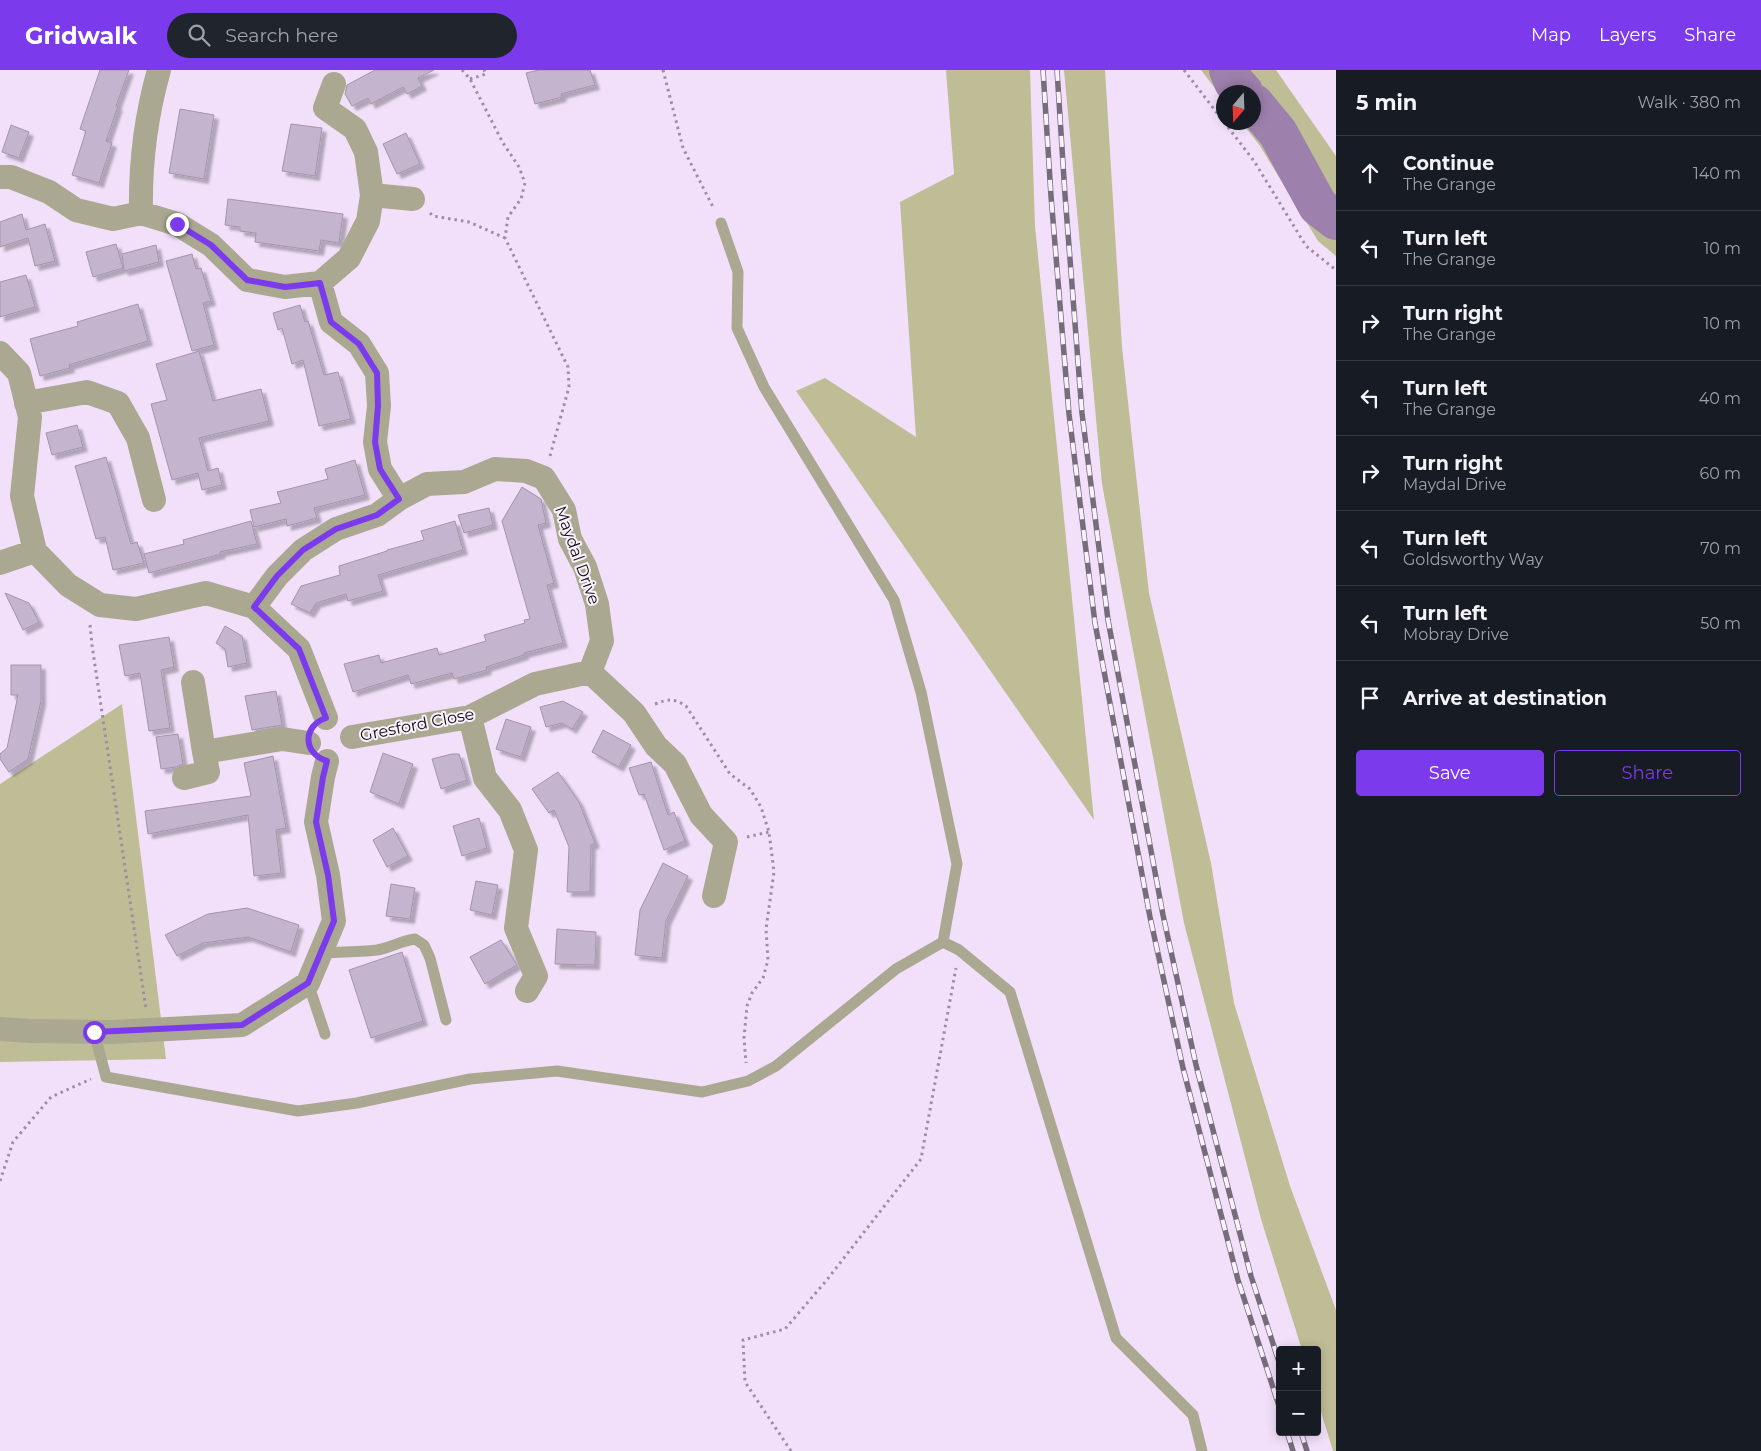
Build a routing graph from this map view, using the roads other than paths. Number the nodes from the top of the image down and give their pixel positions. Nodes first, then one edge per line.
1 (159, 70) edge
2 (334, 84) dead end
3 (0, 176) edge
4 (372, 195) junction
5 (413, 199) road end
6 (141, 214) junction
7 (721, 223) road end
8 (320, 283) junction
9 (0, 353) edge
10 (26, 403) junction
11 (399, 499) junction
12 (154, 500) dead end
13 (35, 551) junction
14 (0, 563) edge
15 (254, 607) junction
16 (590, 672) junction
17 (193, 682) dead end
18 (470, 717) junction
19 (326, 718) junction
20 (352, 737) junction
21 (309, 743) junction
22 (204, 752) junction
23 (327, 761) junction
24 (184, 778) dead end
25 (714, 896) dead end
26 (943, 942) junction
27 (320, 954) junction
28 (308, 983) junction
29 (527, 991) dead end
30 (446, 1020) dead end
31 (0, 1029) edge
32 (94, 1032) junction
33 (325, 1034) dead end
34 (1202, 1451) edge

1 - 6 street
2 - 4 street
3 - 6 street
4 - 5 street
4 - 8 street
6 - 8 street
7 - 26 lane
8 - 11 street
9 - 10 street
10 - 12 street
10 - 13 street
11 - 15 street
11 - 16 street, Maydal Drive
13 - 14 street
13 - 15 street
15 - 19 street
16 - 18 street, Gresford Close
16 - 25 street
17 - 22 street
18 - 20 street, Gresford Close
18 - 29 street
19 - 20 street
19 - 21 street
20 - 23 street
21 - 22 street
21 - 23 street
22 - 24 street
23 - 27 street
26 - 32 lane
26 - 34 lane
27 - 28 street
27 - 30 lane
28 - 32 street
28 - 33 lane
31 - 32 street

